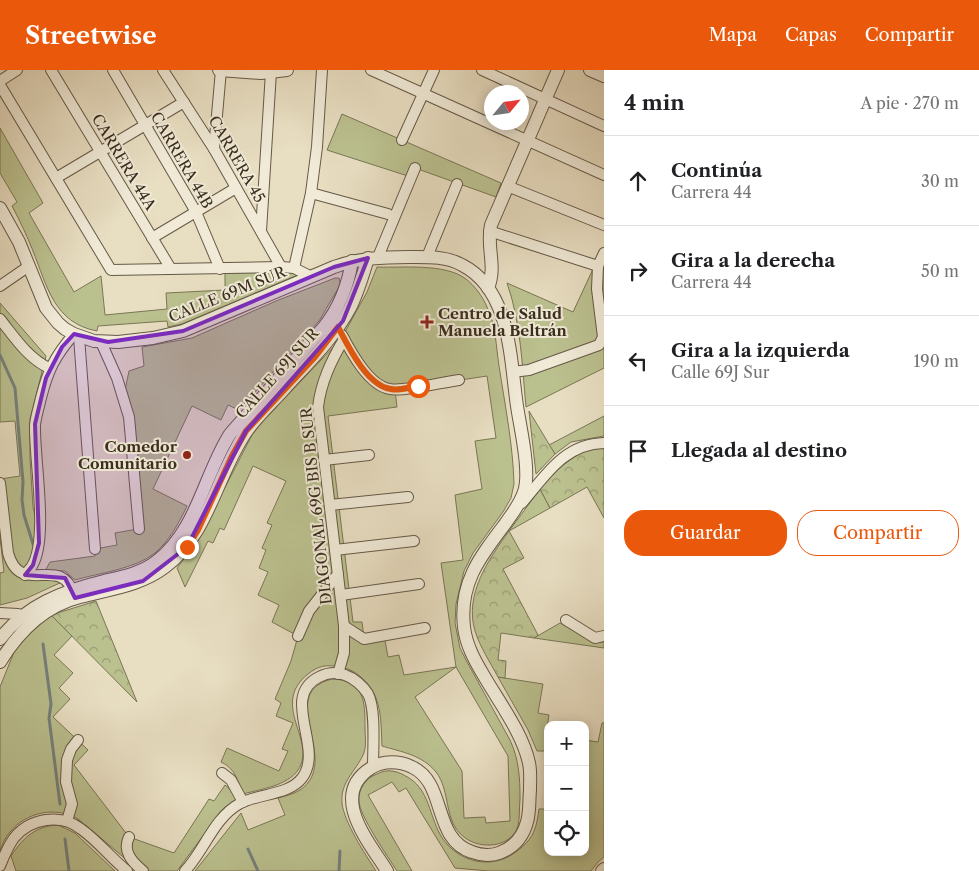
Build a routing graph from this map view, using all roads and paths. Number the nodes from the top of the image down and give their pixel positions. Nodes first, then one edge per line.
1 (17, 70) edge
2 (51, 70) edge
3 (113, 70) edge
4 (163, 70) edge
5 (224, 70) edge
6 (287, 70) edge
7 (322, 70) edge
8 (372, 70) edge
9 (434, 70) edge
10 (482, 70) edge
11 (558, 70) edge
12 (590, 70) edge
13 (271, 72) junction
14 (604, 76) edge
15 (0, 81) edge
16 (0, 85) edge
17 (423, 93) junction
18 (545, 99) junction
19 (184, 102) junction
20 (146, 125) junction
21 (604, 126) edge
22 (402, 140) dead end
23 (527, 140) junction
24 (214, 149) junction
25 (100, 152) junction
26 (415, 168) dead end
27 (604, 175) edge
28 (56, 178) junction
29 (458, 184) dead end
30 (507, 186) junction
31 (236, 188) junction
32 (311, 193) junction
33 (0, 208) edge
34 (196, 212) junction
35 (388, 214) dead end
36 (604, 225) edge
37 (489, 231) junction
38 (261, 232) junction
39 (152, 238) junction
40 (604, 253) edge
41 (373, 258) junction
42 (427, 258) junction
43 (352, 261) junction
44 (29, 266) junction
45 (598, 266) junction
46 (281, 267) junction
47 (294, 268) junction
48 (171, 269) junction
49 (220, 269) junction
50 (312, 277) junction
51 (0, 286) edge
52 (488, 288) junction
53 (0, 319) edge
54 (338, 327) junction
55 (77, 336) junction
56 (344, 339) junction
57 (101, 342) junction
58 (49, 368) junction
59 (512, 372) junction
60 (459, 380) dead end
61 (604, 443) edge
62 (369, 455) dead end
63 (324, 460) junction
64 (0, 483) edge
65 (408, 497) dead end
66 (330, 505) junction
67 (516, 509) junction
68 (139, 529) dead end
69 (414, 541) dead end
70 (95, 549) dead end
71 (335, 550) junction
72 (338, 574) junction
73 (25, 575) junction
74 (419, 584) dead end
75 (74, 594) junction
76 (341, 595) junction
77 (0, 613) edge
78 (28, 618) junction
79 (566, 620) dead end
80 (344, 626) junction
81 (424, 628) dead end
82 (298, 636) dead end
83 (604, 636) edge
84 (0, 639) edge
85 (0, 662) edge
86 (338, 674) junction
87 (78, 740) dead end
88 (373, 766) junction
89 (222, 773) dead end
90 (243, 802) junction
91 (67, 821) junction
92 (129, 837) dead end
93 (0, 866) edge
94 (127, 871) edge
95 (143, 871) edge
96 (184, 871) edge
97 (387, 871) edge

1 - 15 street
2 - 25 street, CARRERA 44A
3 - 20 street, CARRERA 44B
4 - 19 street, CARRERA 45
5 - 13 street
5 - 24 street
6 - 13 street
7 - 32 street
8 - 17 street
9 - 17 street
10 - 18 street
11 - 18 street
12 - 14 street
13 - 38 street
16 - 28 street
17 - 22 street
17 - 23 street
18 - 21 street
18 - 23 street
19 - 20 street
19 - 24 street, CARRERA 45
20 - 25 street
20 - 34 street, CARRERA 44B
23 - 27 street
23 - 30 street
24 - 31 street, CARRERA 45
25 - 28 street
25 - 39 street, CARRERA 44A
26 - 41 street, CALLE 69J SUR
28 - 48 street
29 - 42 street
30 - 36 street
30 - 37 street
31 - 34 street
31 - 38 street, CARRERA 45
32 - 35 street
32 - 47 street
33 - 44 street
34 - 39 street
34 - 49 street, CARRERA 44B
37 - 45 street
37 - 52 street
38 - 46 street, CARRERA 45
39 - 48 street, CARRERA 44A
40 - 45 street
41 - 42 street
41 - 43 street
41 - 54 street, CALLE 69J SUR
42 - 52 street
43 - 50 street
43 - 75 street, CALLE 69J SUR
44 - 51 street
44 - 55 street
45 - 59 street
46 - 47 street
46 - 49 street
47 - 50 street
48 - 49 street
50 - 57 street, CALLE 69M SUR
52 - 59 street
53 - 58 street
54 - 56 street
54 - 75 street, CALLE 69J SUR
55 - 57 street, CALLE 69M SUR
55 - 58 street
55 - 70 street
56 - 60 street
56 - 63 street, DIAGONAL 69G BIS B SUR
57 - 68 street
58 - 73 street
59 - 67 street
61 - 67 street
62 - 63 street
63 - 66 street, DIAGONAL 69G BIS B SUR
64 - 73 street
65 - 66 street
66 - 71 street, DIAGONAL 69G BIS B SUR
67 - 88 street
69 - 71 street
71 - 72 street, DIAGONAL 69G BIS B SUR
72 - 76 street, DIAGONAL 69G BIS B SUR
72 - 82 street
73 - 75 street
74 - 76 street
75 - 78 street, CALLE 69J SUR
76 - 80 street, DIAGONAL 69G BIS B SUR
77 - 78 street
78 - 84 street, CALLE 69J SUR
78 - 85 street, CALLE 69J SUR
79 - 83 street
80 - 81 street
80 - 86 street, DIAGONAL 69G BIS B SUR
86 - 88 street
86 - 90 street
87 - 91 street
88 - 97 street
89 - 90 street
90 - 96 street
91 - 93 street
91 - 94 street
92 - 95 street

